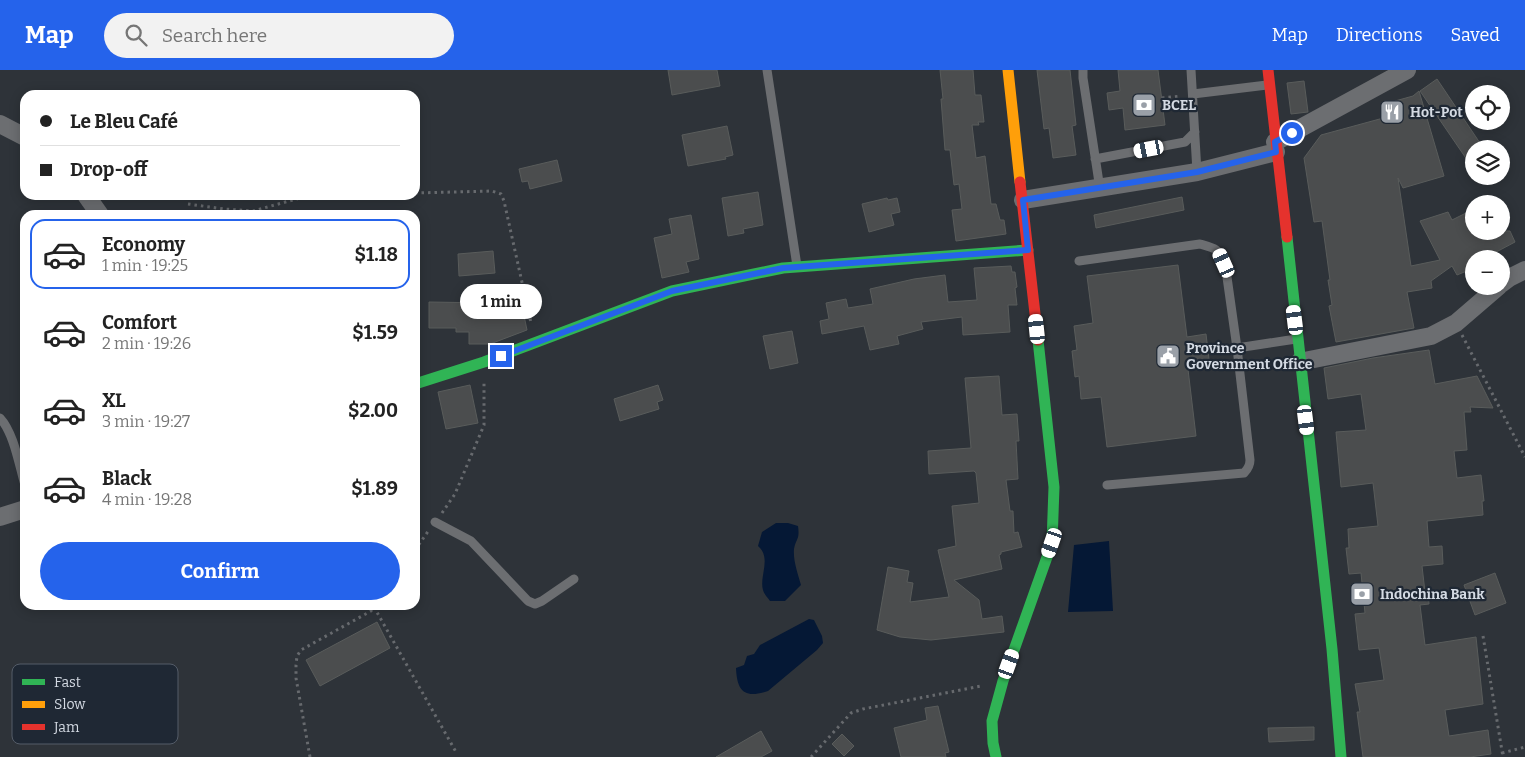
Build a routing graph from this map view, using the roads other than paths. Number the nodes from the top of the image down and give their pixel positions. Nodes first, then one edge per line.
1 (767, 70) edge
2 (1008, 70) edge
3 (1083, 70) edge
4 (1191, 70) edge
5 (1268, 70) edge
6 (1407, 70) edge
7 (1269, 84) junction
8 (1193, 94) junction
9 (0, 124) edge
10 (1195, 132) junction
11 (20, 134) edge
12 (1276, 147) junction
13 (1095, 159) junction
14 (1197, 172) junction
15 (1100, 189) junction
16 (1023, 200) junction
17 (1028, 250) junction
18 (1079, 261) dead end
19 (797, 267) junction
20 (1525, 270) edge
21 (1510, 278) edge
22 (1488, 295) edge
23 (1297, 338) junction
24 (1237, 348) junction
25 (1299, 362) junction
26 (420, 382) edge
27 (0, 418) edge
28 (20, 468) edge
29 (1107, 484) dead end
30 (20, 511) edge
31 (0, 518) edge
32 (435, 522) road end
33 (574, 579) dead end
34 (996, 757) edge
35 (1341, 757) edge

1 - 19 lane
2 - 16 street
3 - 13 lane
4 - 8 lane
5 - 7 street
6 - 12 street
7 - 8 lane
7 - 12 street
8 - 10 lane
9 - 11 street
10 - 13 lane
10 - 14 lane
12 - 14 street
12 - 23 street
13 - 15 lane
14 - 15 street
15 - 16 street
16 - 17 street
17 - 19 street
17 - 34 street
18 - 24 lane
19 - 26 street
20 - 21 street
22 - 25 street
23 - 24 lane
23 - 25 street
24 - 29 lane
25 - 35 street
27 - 28 lane
30 - 31 street
32 - 33 lane

